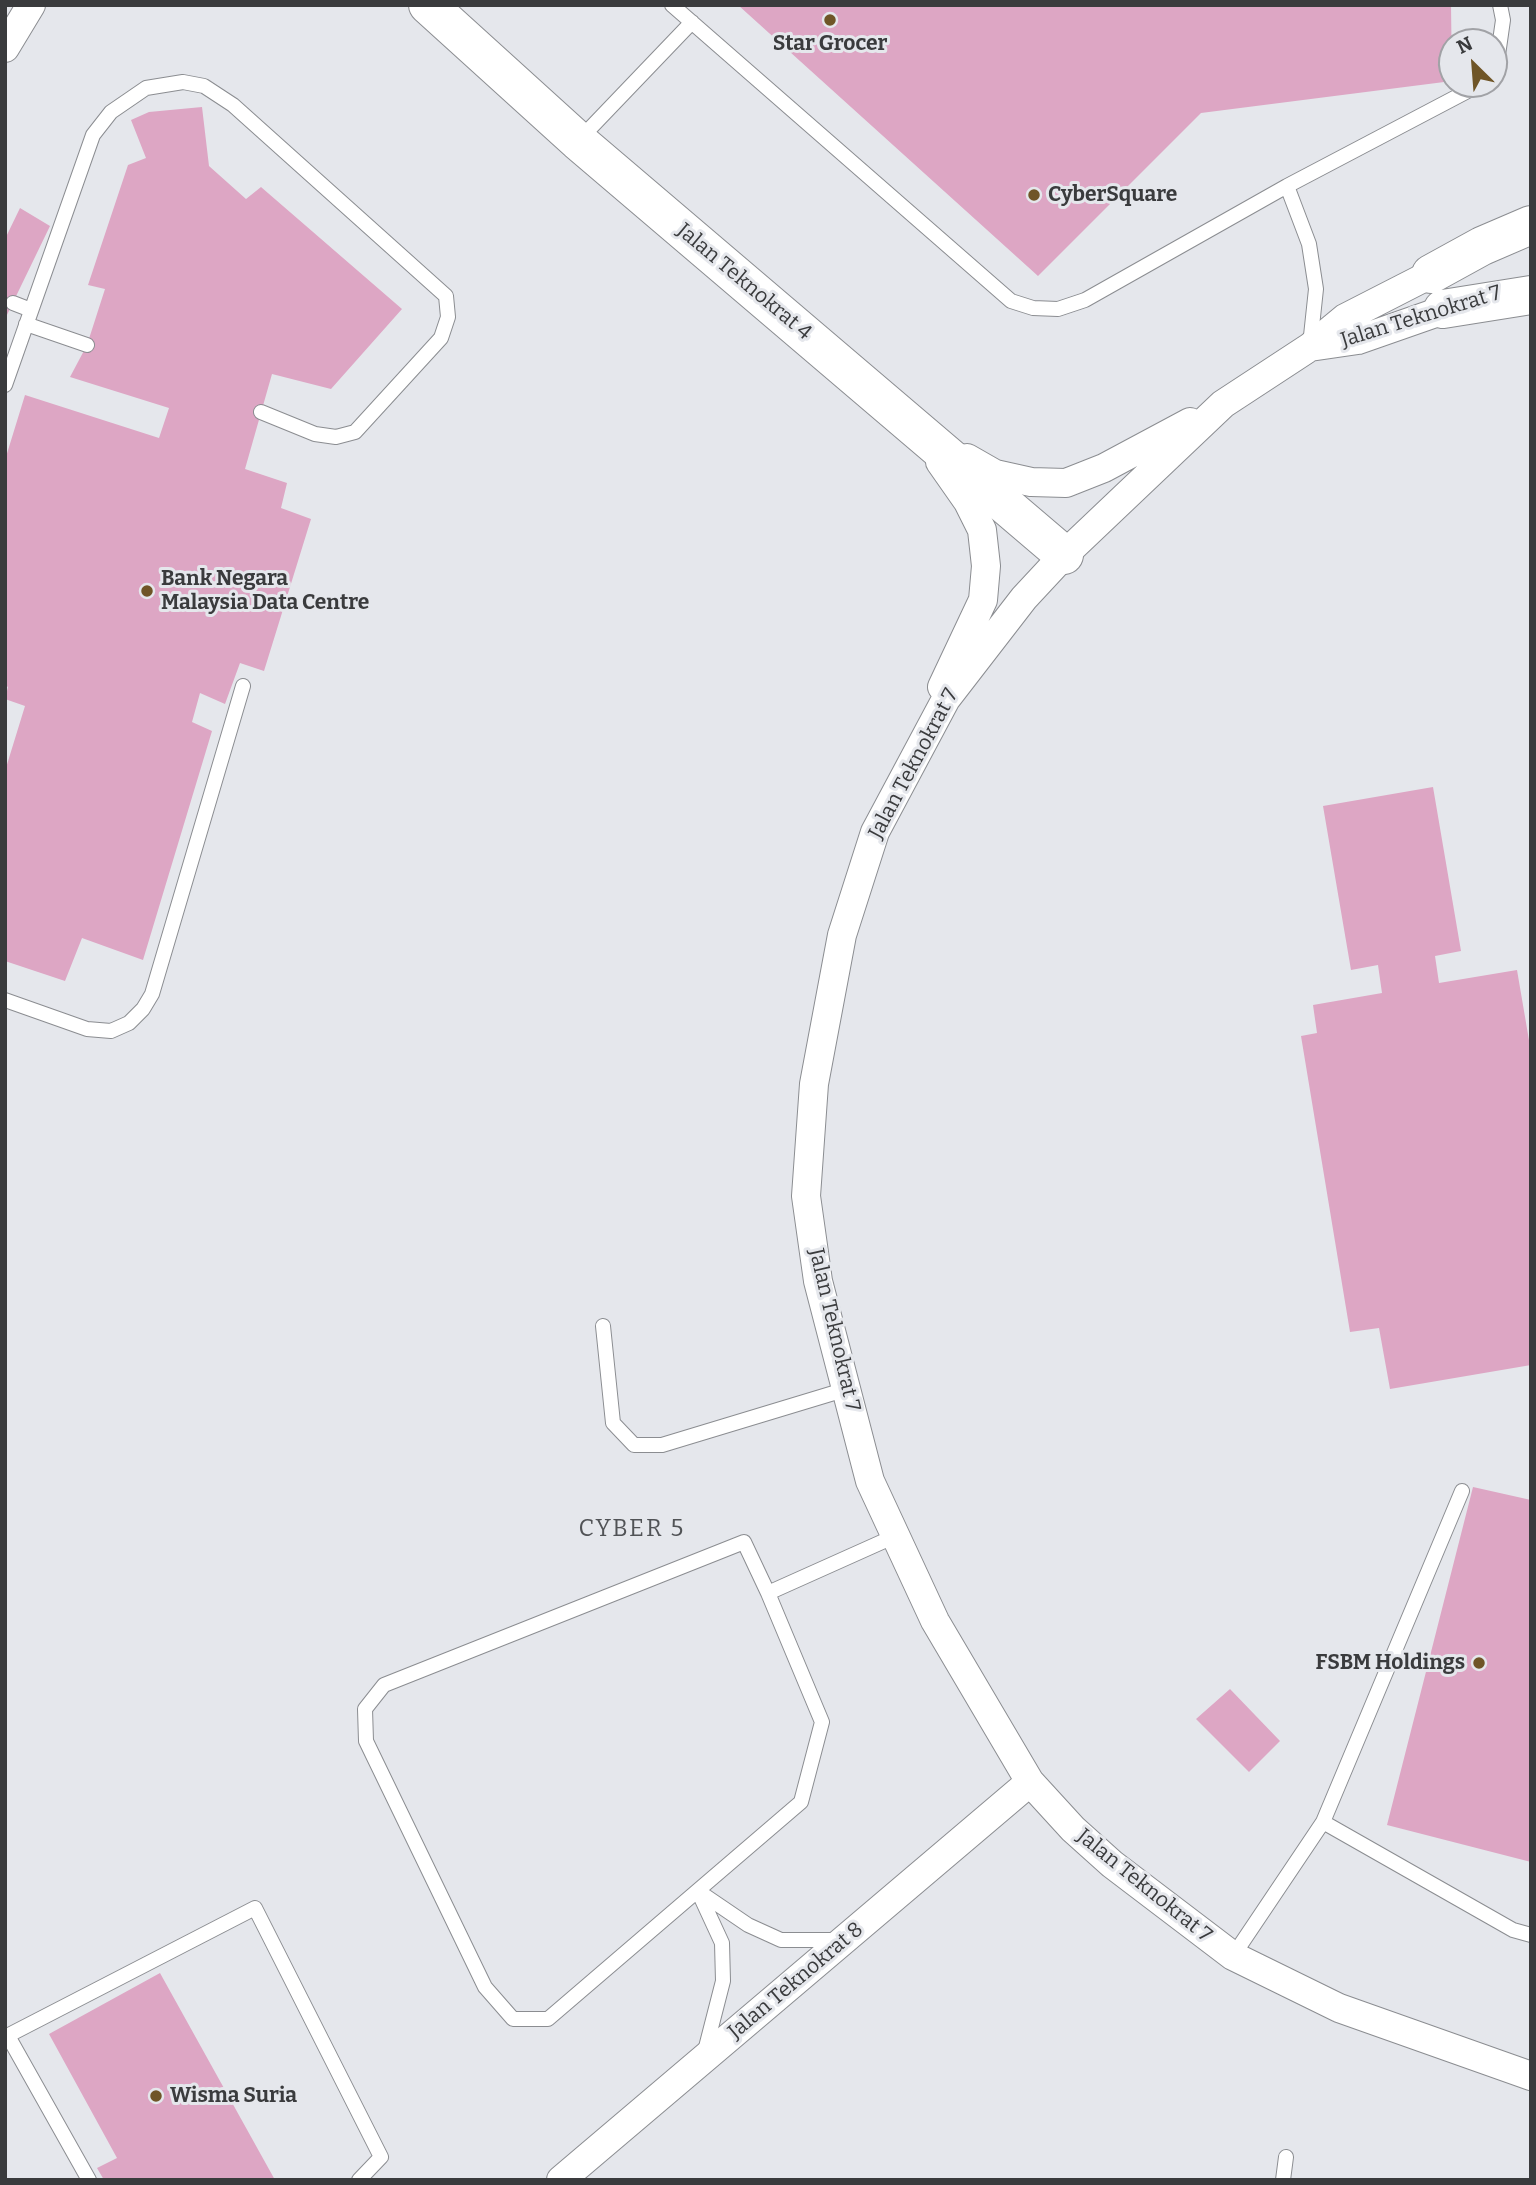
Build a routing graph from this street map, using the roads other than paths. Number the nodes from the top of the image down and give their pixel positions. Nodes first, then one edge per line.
1 (31, 5) edge
2 (428, 5) edge
3 (672, 5) edge
4 (1500, 5) edge
5 (692, 22) junction
6 (1502, 28) edge
7 (5, 48) edge
8 (1454, 98) edge
9 (578, 141) junction
10 (1287, 186) junction
11 (1531, 225) edge
12 (1531, 245) edge
13 (1531, 284) edge
14 (1437, 292) junction
15 (1531, 295) edge
16 (13, 303) dead end
17 (28, 317) junction
18 (87, 345) dead end
19 (1310, 347) junction
20 (10, 352) edge
21 (5, 384) edge
22 (1223, 404) junction
23 (261, 412) dead end
24 (916, 429) junction
25 (1063, 555) junction
26 (243, 686) dead end
27 (908, 769) junction
28 (5, 1000) edge
29 (603, 1326) dead end
30 (847, 1389) junction
31 (1462, 1491) dead end
32 (893, 1537) junction
33 (768, 1593) junction
34 (1030, 1782) junction
35 (1323, 1822) junction
36 (698, 1891) junction
37 (1531, 1935) edge
38 (845, 1940) junction
39 (1233, 1956) junction
40 (6, 2037) edge
41 (702, 2060) junction
42 (1531, 2076) edge
43 (1286, 2157) dead end
44 (89, 2180) edge
45 (359, 2180) edge
46 (561, 2180) edge
47 (1283, 2180) edge

1 - 7 street
2 - 9 street, Jalan Teknokrat 4
3 - 5 lane
4 - 6 lane
5 - 9 lane
5 - 10 lane
8 - 10 lane
9 - 24 street, Jalan Teknokrat 4
10 - 19 lane
11 - 14 street
12 - 14 street, Jalan Teknokrat 7
13 - 14 street, Jalan Teknokrat 7
14 - 15 street
14 - 19 street, Jalan Teknokrat 7
16 - 17 lane
17 - 18 lane
17 - 20 lane
17 - 23 lane
19 - 22 street, Jalan Teknokrat 7
20 - 21 lane
22 - 24 street
22 - 25 street, Jalan Teknokrat 7
24 - 25 street, Jalan Teknokrat 4
24 - 27 street
25 - 27 street, Jalan Teknokrat 7
26 - 28 lane
27 - 30 street, Jalan Teknokrat 7
29 - 30 lane
30 - 32 street, Jalan Teknokrat 7
31 - 35 lane
32 - 33 lane
32 - 34 street, Jalan Teknokrat 7
33 - 36 lane
33 - 36 lane
34 - 38 street, Jalan Teknokrat 8
34 - 39 street, Jalan Teknokrat 7
35 - 37 lane
35 - 39 lane
36 - 38 lane
36 - 41 lane
38 - 41 street, Jalan Teknokrat 8
39 - 42 street, Jalan Teknokrat 7
40 - 44 lane
40 - 45 lane
41 - 46 street, Jalan Teknokrat 8
43 - 47 lane

